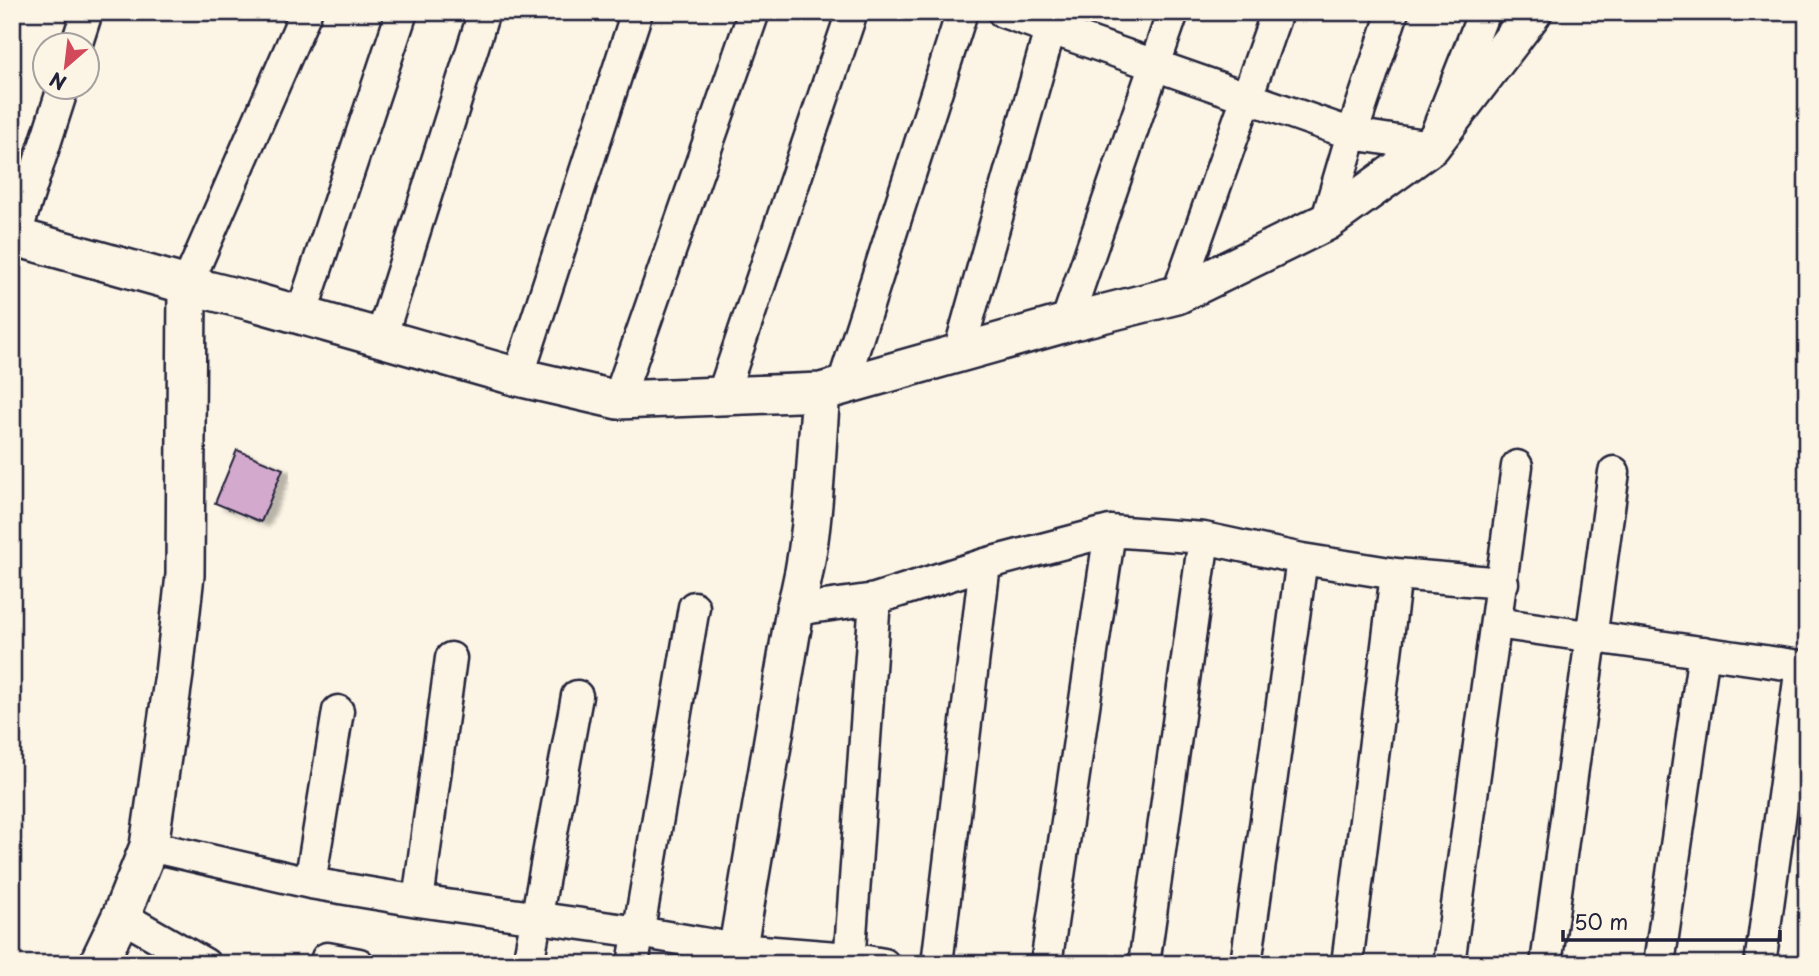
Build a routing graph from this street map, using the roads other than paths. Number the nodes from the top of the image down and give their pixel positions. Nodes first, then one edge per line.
1 (87, 12) edge
2 (306, 12) edge
3 (401, 12) edge
4 (484, 12) edge
5 (637, 12) edge
6 (754, 12) edge
7 (852, 12) edge
8 (962, 12) edge
9 (1003, 12) edge
10 (1173, 12) edge
11 (1277, 12) edge
12 (1394, 12) edge
13 (1484, 12) edge
14 (1533, 12) edge
15 (1053, 20) edge
16 (81, 32) edge
17 (1156, 65) junction
18 (1248, 96) junction
19 (58, 102) edge
20 (1352, 134) junction
21 (1431, 146) junction
22 (1325, 222) junction
23 (14, 237) edge
24 (187, 285) junction
25 (1177, 295) junction
26 (301, 315) junction
27 (1066, 323) junction
28 (381, 338) junction
29 (959, 352) junction
30 (518, 377) junction
31 (832, 389) junction
32 (722, 396) junction
33 (618, 400) junction
34 (1517, 466) dead end
35 (1614, 472) dead end
36 (1110, 531) junction
37 (1204, 538) junction
38 (1302, 559) junction
39 (985, 564) junction
40 (1396, 574) junction
41 (1503, 583) junction
42 (875, 599) junction
43 (798, 600) junction
44 (694, 607) dead end
45 (1496, 623) junction
46 (1593, 636) junction
47 (1704, 652) junction
48 (451, 658) dead end
49 (1804, 666) edge
50 (577, 696) dead end
51 (338, 711) dead end
52 (149, 846) junction
53 (310, 883) junction
54 (418, 901) junction
55 (121, 916) junction
56 (536, 918) junction
57 (639, 932) junction
58 (736, 956) edge
59 (849, 961) edge
60 (98, 964) edge
61 (205, 964) edge
62 (325, 964) edge
63 (359, 964) edge
64 (528, 964) edge
65 (633, 964) edge
66 (884, 964) edge
67 (937, 964) edge
68 (1046, 964) edge
69 (1144, 964) edge
70 (1246, 964) edge
71 (1347, 964) edge
72 (1449, 964) edge
73 (1546, 964) edge
74 (1659, 964) edge
75 (1760, 964) edge

1 - 16 street
2 - 24 street
3 - 26 street
4 - 28 street
5 - 30 street
6 - 33 street
7 - 32 street
8 - 31 street
9 - 15 street
10 - 17 street
11 - 18 street
12 - 20 street
13 - 21 street
14 - 21 street
15 - 17 street
15 - 29 street
17 - 18 street
17 - 27 street
18 - 20 street
18 - 25 street
19 - 23 street
20 - 21 street
20 - 22 street
21 - 22 street
22 - 25 street
23 - 24 street
24 - 26 street
24 - 52 street
25 - 27 street
26 - 28 street
27 - 29 street
28 - 30 street
29 - 31 street
30 - 33 street
31 - 32 street
31 - 43 street
32 - 33 street
34 - 41 street
35 - 46 street
36 - 37 street
36 - 39 street
36 - 68 street
37 - 38 street
37 - 69 street
38 - 40 street
38 - 70 street
39 - 42 street
39 - 67 street
40 - 41 street
40 - 71 street
41 - 45 street
42 - 43 street
42 - 59 street
43 - 58 street
44 - 57 street
45 - 46 street
45 - 72 street
46 - 47 street
46 - 73 street
47 - 49 street
47 - 74 street
48 - 54 street
49 - 75 street
50 - 56 street
51 - 53 street
52 - 53 street
52 - 55 street
53 - 54 street
54 - 56 street
55 - 60 street
55 - 61 street
56 - 57 street
56 - 64 street
57 - 58 street
57 - 65 street
58 - 59 street
59 - 66 street
62 - 63 street

